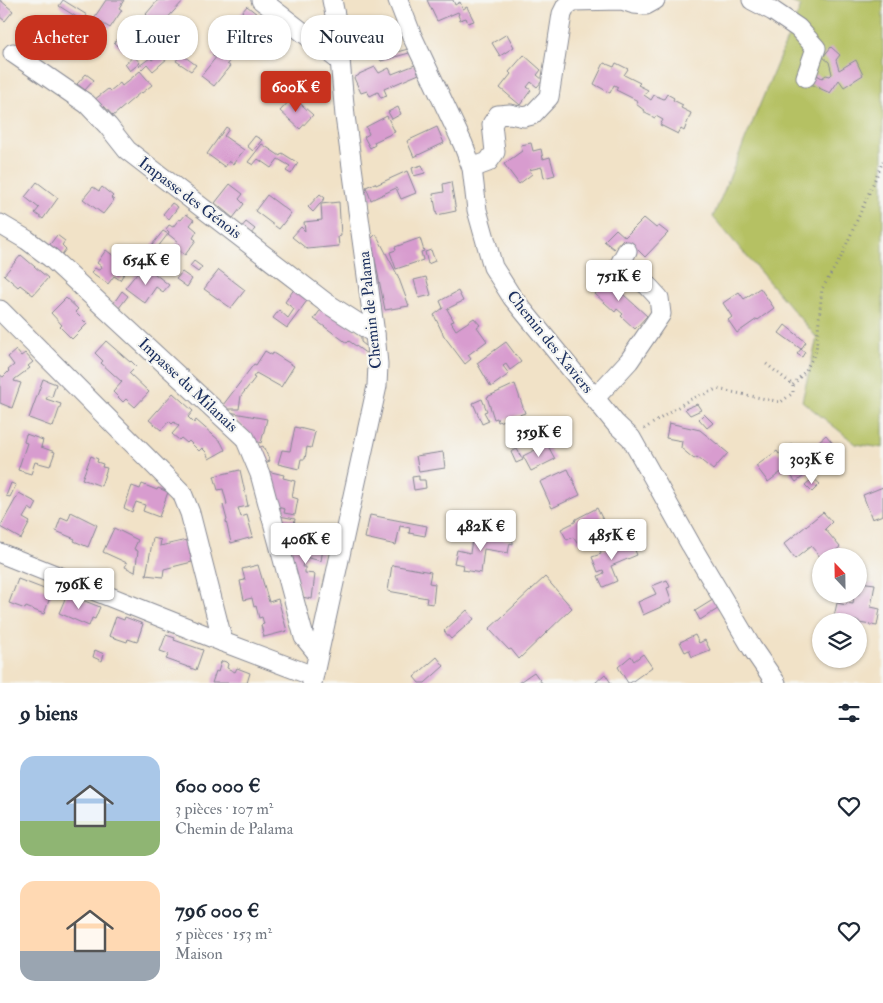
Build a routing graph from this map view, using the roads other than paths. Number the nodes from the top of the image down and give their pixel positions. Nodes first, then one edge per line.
1 (261, 0) edge
2 (332, 0) edge
3 (398, 0) edge
4 (655, 0) edge
5 (752, 0) edge
6 (13, 53) dead end
7 (340, 61) junction
8 (806, 77) dead end
9 (472, 168) junction
10 (0, 224) edge
11 (627, 251) dead end
12 (0, 310) edge
13 (375, 334) junction
14 (595, 398) junction
15 (0, 553) edge
16 (223, 642) junction
17 (318, 654) junction
18 (312, 679) edge
19 (776, 683) edge

1 - 7 street
2 - 7 street, Chemin de Palama
3 - 9 street, Chemin des Xaviers
4 - 9 street
5 - 8 street
6 - 13 street, Impasse des Génois
7 - 13 street, Chemin de Palama
9 - 14 street, Chemin des Xaviers
10 - 17 street, Impasse du Milanais
11 - 14 street
12 - 16 street
13 - 17 street, Chemin de Palama
14 - 19 street, Chemin des Xaviers
15 - 16 street
16 - 18 street
17 - 18 street, Chemin de Palama

